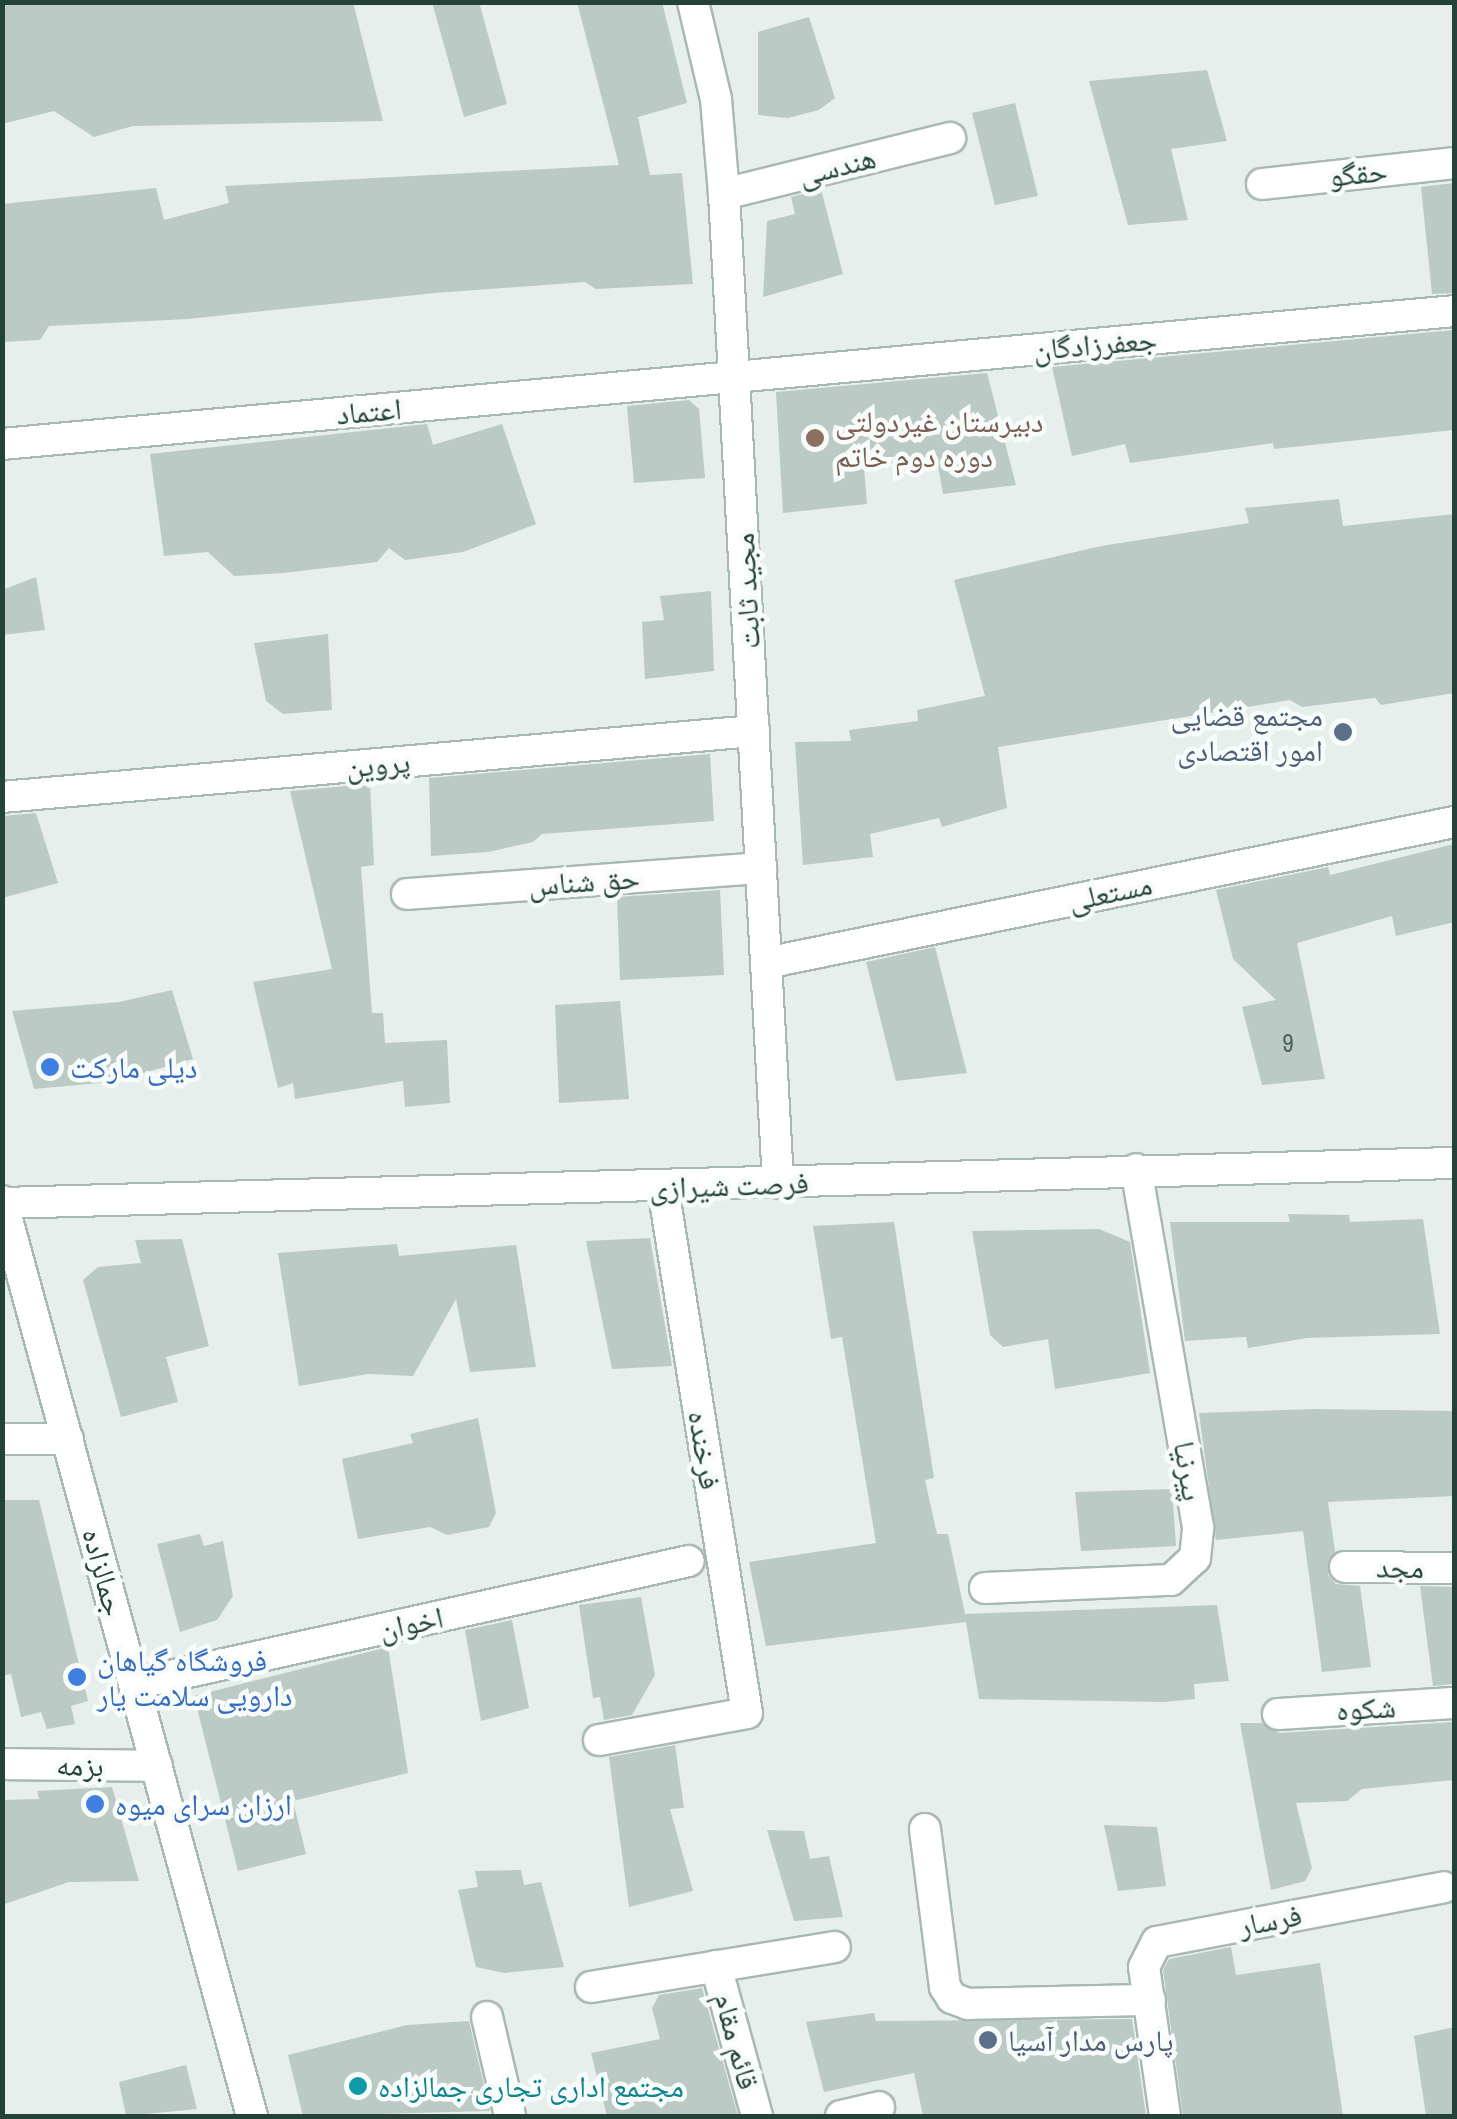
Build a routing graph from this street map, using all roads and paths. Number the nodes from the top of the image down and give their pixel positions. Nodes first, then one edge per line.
1 (693, 2) edge
2 (950, 138) dead end
3 (1454, 163) edge
4 (1262, 184) dead end
5 (724, 194) junction
6 (1454, 312) edge
7 (735, 377) junction
8 (2, 444) edge
9 (754, 731) junction
10 (2, 796) edge
11 (1454, 822) edge
12 (761, 868) junction
13 (407, 894) dead end
14 (766, 963) junction
15 (1454, 1162) edge
16 (1136, 1168) junction
17 (778, 1183) junction
18 (664, 1188) junction
19 (3, 1203) edge
20 (68, 1439) junction
21 (2, 1440) edge
22 (689, 1561) dead end
23 (1345, 1567) dead end
24 (1454, 1568) edge
25 (985, 1588) dead end
26 (134, 1684) junction
27 (1454, 1703) edge
28 (1278, 1714) dead end
29 (599, 1740) dead end
30 (2, 1764) edge
31 (157, 1766) junction
32 (925, 1829) dead end
33 (1444, 1887) dead end
34 (835, 1947) dead end
35 (716, 1966) junction
36 (591, 1987) dead end
37 (1150, 2000) junction
38 (487, 2017) dead end
39 (879, 2107) dead end
40 (252, 2116) edge
41 (510, 2116) edge
42 (758, 2116) edge
43 (840, 2116) edge
44 (1164, 2116) edge

1 - 5 street, مجید ثابت
2 - 5 street, هندسی
3 - 4 street, حقگو
5 - 7 street, مجید ثابت
6 - 7 street, جعفرزادگان
7 - 8 street, اعتماد
7 - 9 street, مجید ثابت
9 - 10 street, پروین
9 - 12 street, مجید ثابت
11 - 14 street, مستعلی
12 - 13 street, حق شناس
12 - 14 street, مجید ثابت
14 - 17 street, مجید ثابت
15 - 16 street, فرصت شیرازی
16 - 17 street, فرصت شیرازی
16 - 25 street, پیرنیا
17 - 18 street, فرصت شیرازی
18 - 19 street, فرصت شیرازی
18 - 29 street, فرخنده
19 - 20 street, جمالزاده
20 - 21 street
20 - 26 street, جمالزاده
22 - 26 street, اخوان
23 - 24 street, مجد
26 - 31 street, جمالزاده
27 - 28 street, شکوه
30 - 31 street, بزمه
31 - 40 street, جمالزاده
32 - 37 street
33 - 37 street, فرسار
34 - 35 street
35 - 36 street
35 - 42 street, قائم مقام
37 - 44 street, فرسار
38 - 41 street
39 - 43 street

